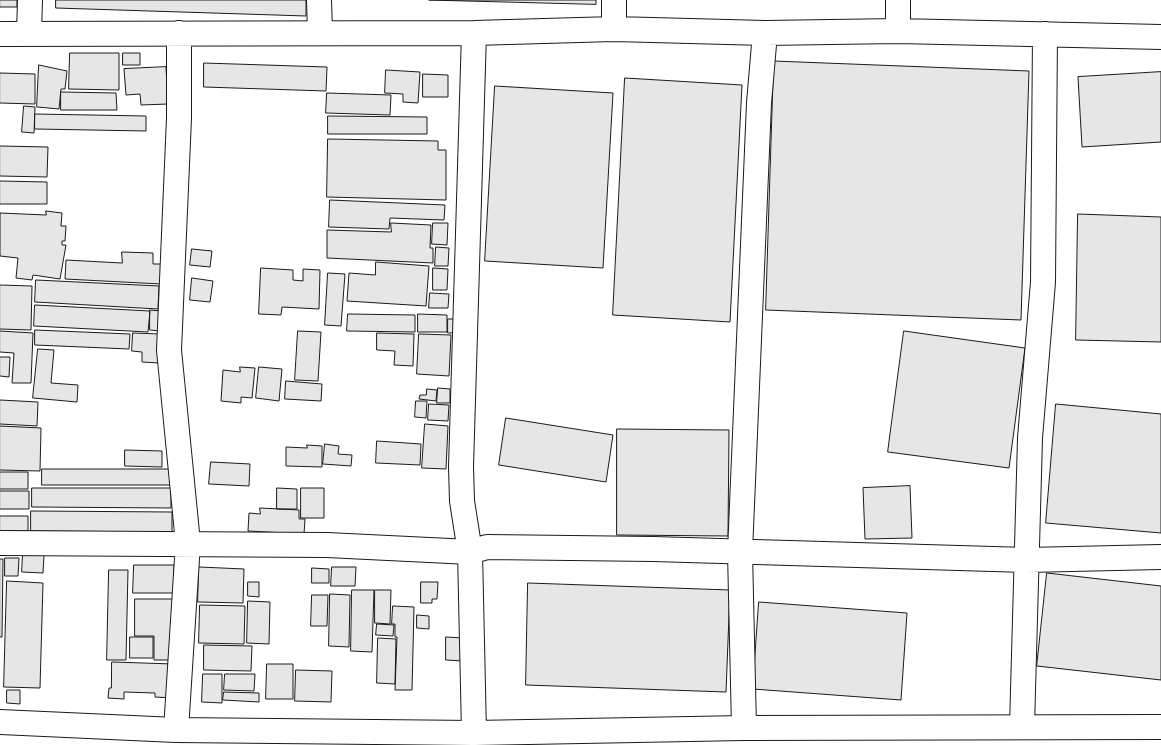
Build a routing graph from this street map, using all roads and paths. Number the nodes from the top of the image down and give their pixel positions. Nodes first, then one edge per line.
1 (30, 0) edge
2 (319, 0) edge
3 (614, 0) edge
4 (898, 0) edge
5 (614, 29) junction
6 (898, 31) junction
7 (320, 32) junction
8 (179, 33) junction
9 (474, 33) junction
10 (765, 33) junction
11 (0, 34) edge
12 (29, 34) junction
13 (1045, 34) junction
14 (1161, 37) edge
15 (0, 543) edge
16 (188, 543) junction
17 (470, 552) junction
18 (740, 552) junction
19 (1161, 557) edge
20 (1027, 560) junction
21 (0, 722) edge
22 (1022, 727) junction
23 (1161, 727) edge
24 (744, 728) junction
25 (474, 733) junction
26 (162, 735) edge
27 (284, 738) edge

1 - 12 street
2 - 7 street
3 - 5 street
4 - 6 street
5 - 9 street
5 - 10 street
6 - 10 street
6 - 13 street
7 - 8 street
7 - 9 street
8 - 12 street
8 - 16 street
9 - 17 street
10 - 18 street
11 - 12 street
13 - 14 street
13 - 20 street
15 - 16 street
16 - 17 street
16 - 26 street
17 - 18 street
17 - 25 street
18 - 20 street
18 - 24 street
19 - 20 street
20 - 22 street
21 - 26 street
22 - 23 street
22 - 24 street
24 - 25 street
25 - 27 street
26 - 27 street

